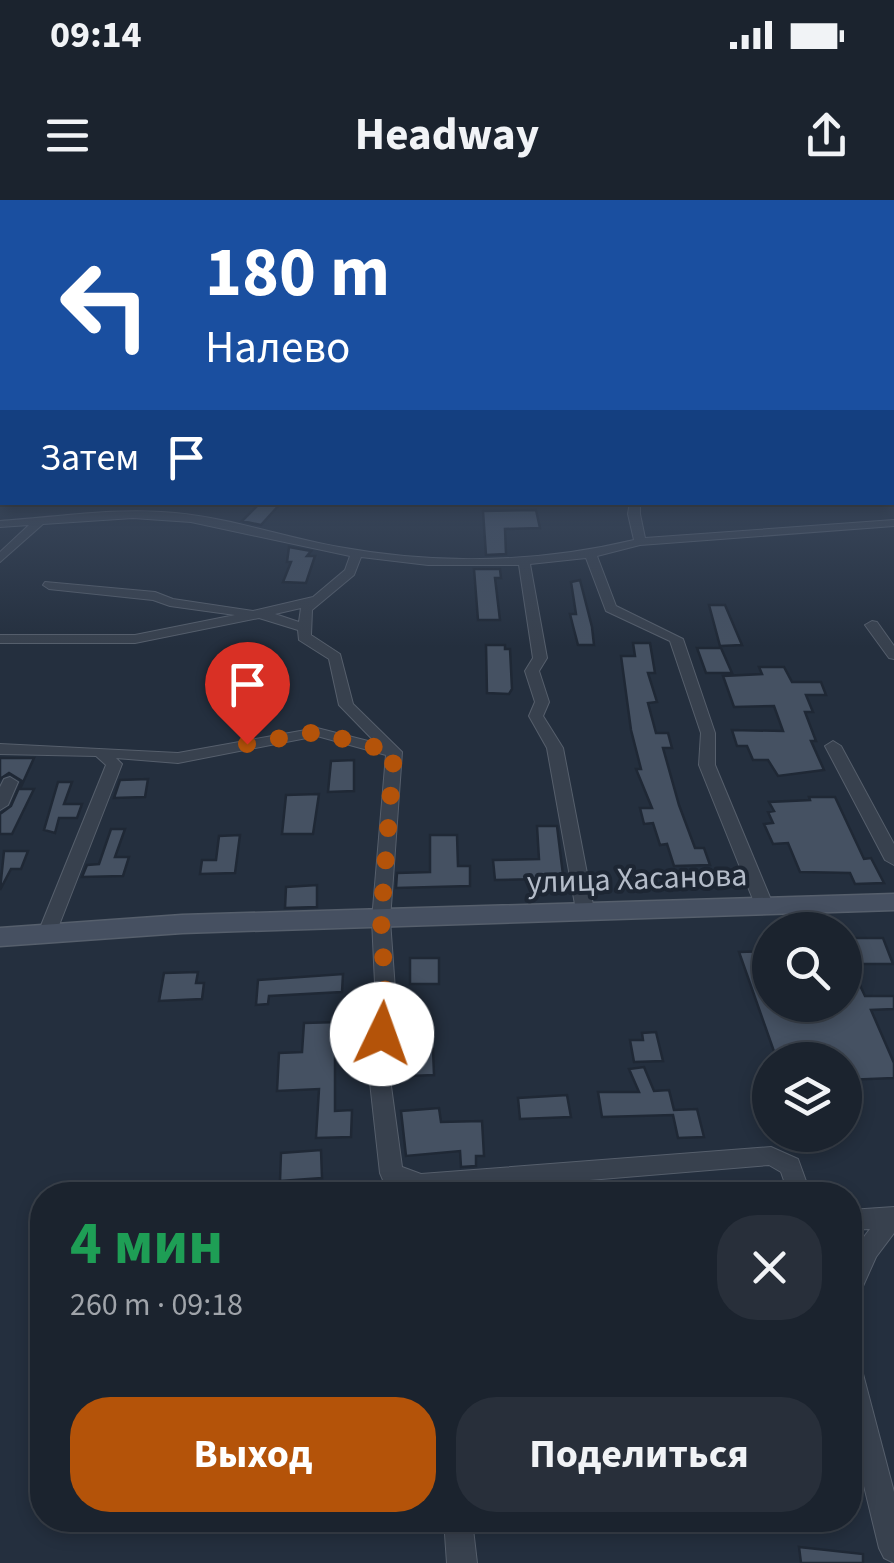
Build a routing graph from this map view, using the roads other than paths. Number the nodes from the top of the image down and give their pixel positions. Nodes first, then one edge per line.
1 (88, 520) edge
2 (198, 520) edge
3 (635, 520) edge
4 (39, 522) junction
5 (894, 523) edge
6 (0, 524) edge
7 (640, 542) junction
8 (358, 553) junction
9 (591, 556) junction
10 (0, 558) edge
11 (524, 562) junction
12 (49, 585) dead end
13 (315, 600) junction
14 (259, 614) junction
15 (872, 626) dead end
16 (304, 628) junction
17 (0, 639) edge
18 (894, 655) edge
19 (833, 746) dead end
20 (0, 749) edge
21 (100, 752) junction
22 (394, 752) junction
23 (10, 782) dead end
24 (0, 805) edge
25 (894, 860) edge
26 (894, 902) edge
27 (765, 907) junction
28 (585, 910) junction
29 (381, 920) junction
30 (47, 933) junction
31 (0, 936) edge
32 (416, 1182) edge
33 (446, 1182) edge
34 (796, 1182) edge
35 (894, 1217) edge
36 (862, 1219) edge
37 (862, 1261) edge
38 (862, 1421) edge
39 (459, 1532) edge
40 (894, 1548) edge
41 (462, 1563) edge

1 - 4 street
2 - 8 street
3 - 7 street
4 - 6 street
4 - 10 street
5 - 7 street
7 - 9 street
8 - 11 street
8 - 13 street
9 - 11 street
9 - 27 street
11 - 28 street
12 - 14 street
13 - 14 street
13 - 16 street
14 - 16 street
14 - 17 street
15 - 18 street
16 - 22 street
19 - 25 street
20 - 21 street
21 - 22 street
21 - 30 street
22 - 29 street
23 - 24 street
26 - 27 street, улица Хасанова
27 - 28 street, улица Хасанова
28 - 29 street, улица Хасанова
29 - 30 street, улица Хасанова
29 - 32 street
30 - 31 street, улица Хасанова
33 - 34 street
35 - 36 street
35 - 37 street
38 - 40 street
39 - 41 street

